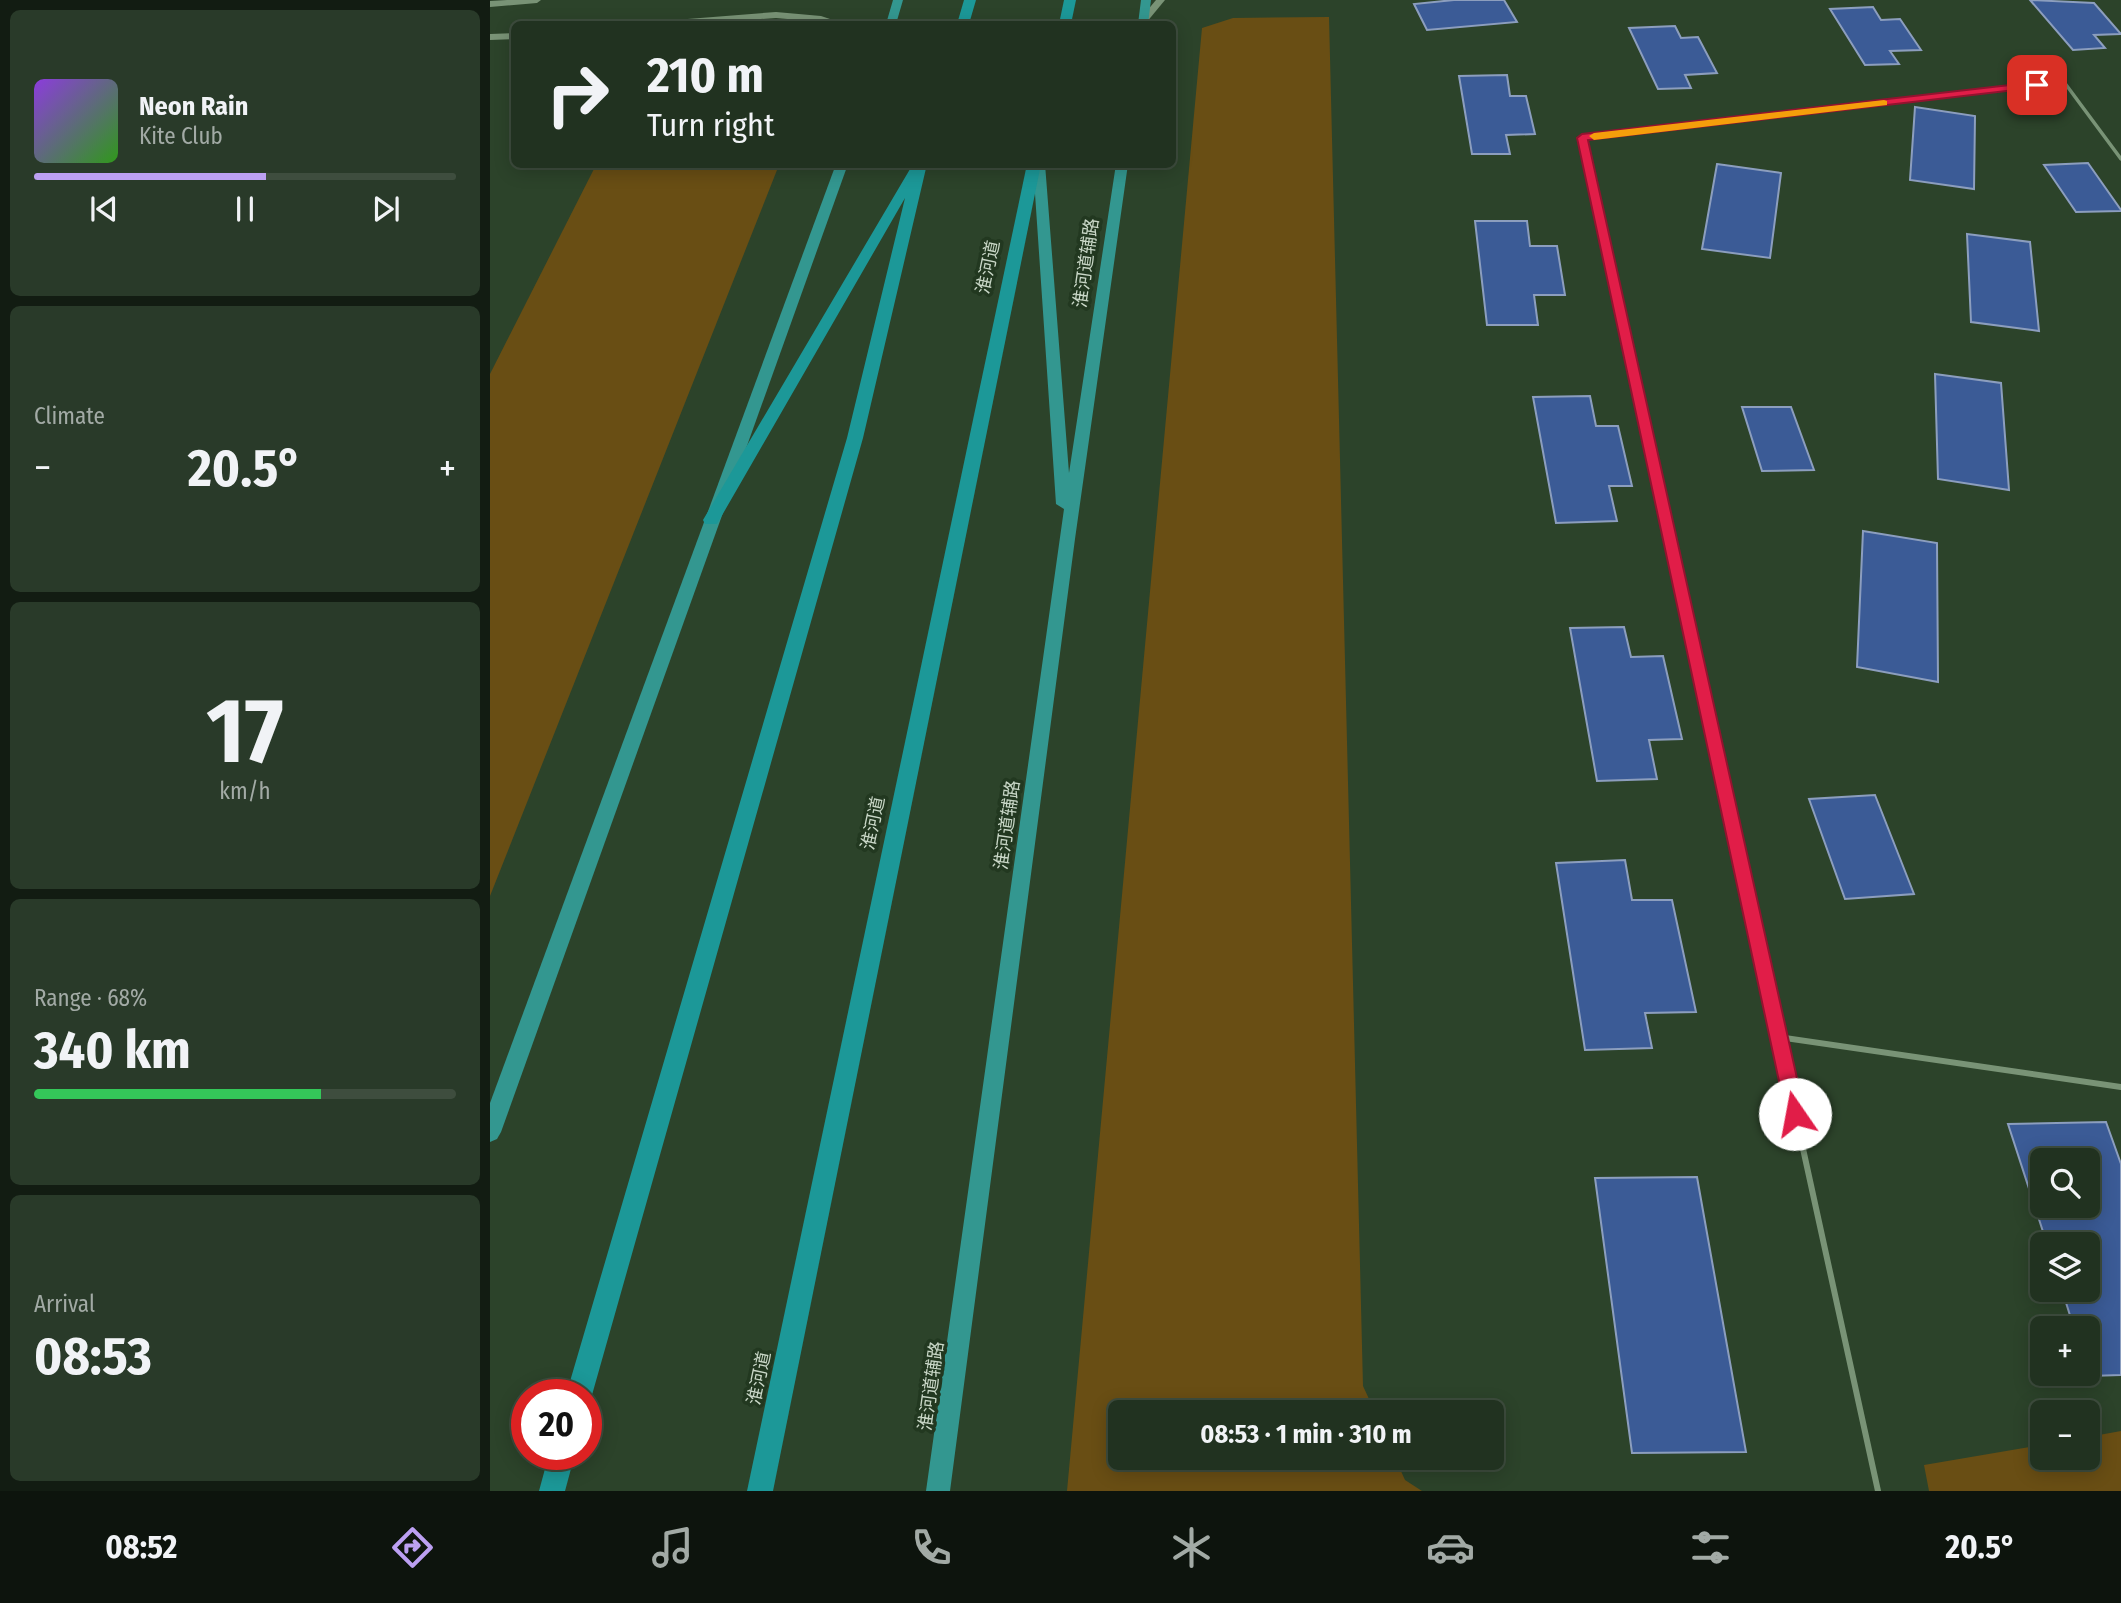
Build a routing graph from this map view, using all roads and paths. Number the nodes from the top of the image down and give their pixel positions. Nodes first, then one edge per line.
1 (537, 0) edge
2 (898, 0) edge
3 (970, 0) edge
4 (1070, 0) edge
5 (1146, 0) edge
6 (1161, 0) edge
7 (490, 4) edge
8 (720, 21) edge
9 (832, 21) edge
10 (892, 21) edge
11 (963, 21) edge
12 (1066, 21) edge
13 (1143, 21) edge
14 (1144, 21) edge
15 (511, 36) edge
16 (490, 37) edge
17 (2121, 159) edge
18 (841, 168) edge
19 (917, 168) edge
20 (918, 168) edge
21 (1033, 168) edge
22 (1039, 168) edge
23 (1121, 168) edge
24 (711, 520) junction
25 (1067, 539) junction
26 (1778, 1037) junction
27 (2121, 1087) edge
28 (490, 1132) edge
29 (584, 1379) edge
30 (558, 1470) edge
31 (552, 1491) edge
32 (760, 1491) edge
33 (938, 1491) edge
34 (1878, 1491) edge

1 - 7 main road
2 - 10 main road
3 - 11 highway
4 - 12 highway
5 - 13 main road
6 - 14 main road
8 - 9 main road
15 - 16 main road
17 - 26 lane
18 - 24 main road
19 - 24 highway
20 - 29 highway
21 - 32 highway, 淮河道
22 - 25 main road
23 - 25 main road, 淮河道辅路
24 - 28 main road
25 - 33 main road, 淮河道辅路
26 - 27 lane
26 - 34 lane
30 - 31 highway

